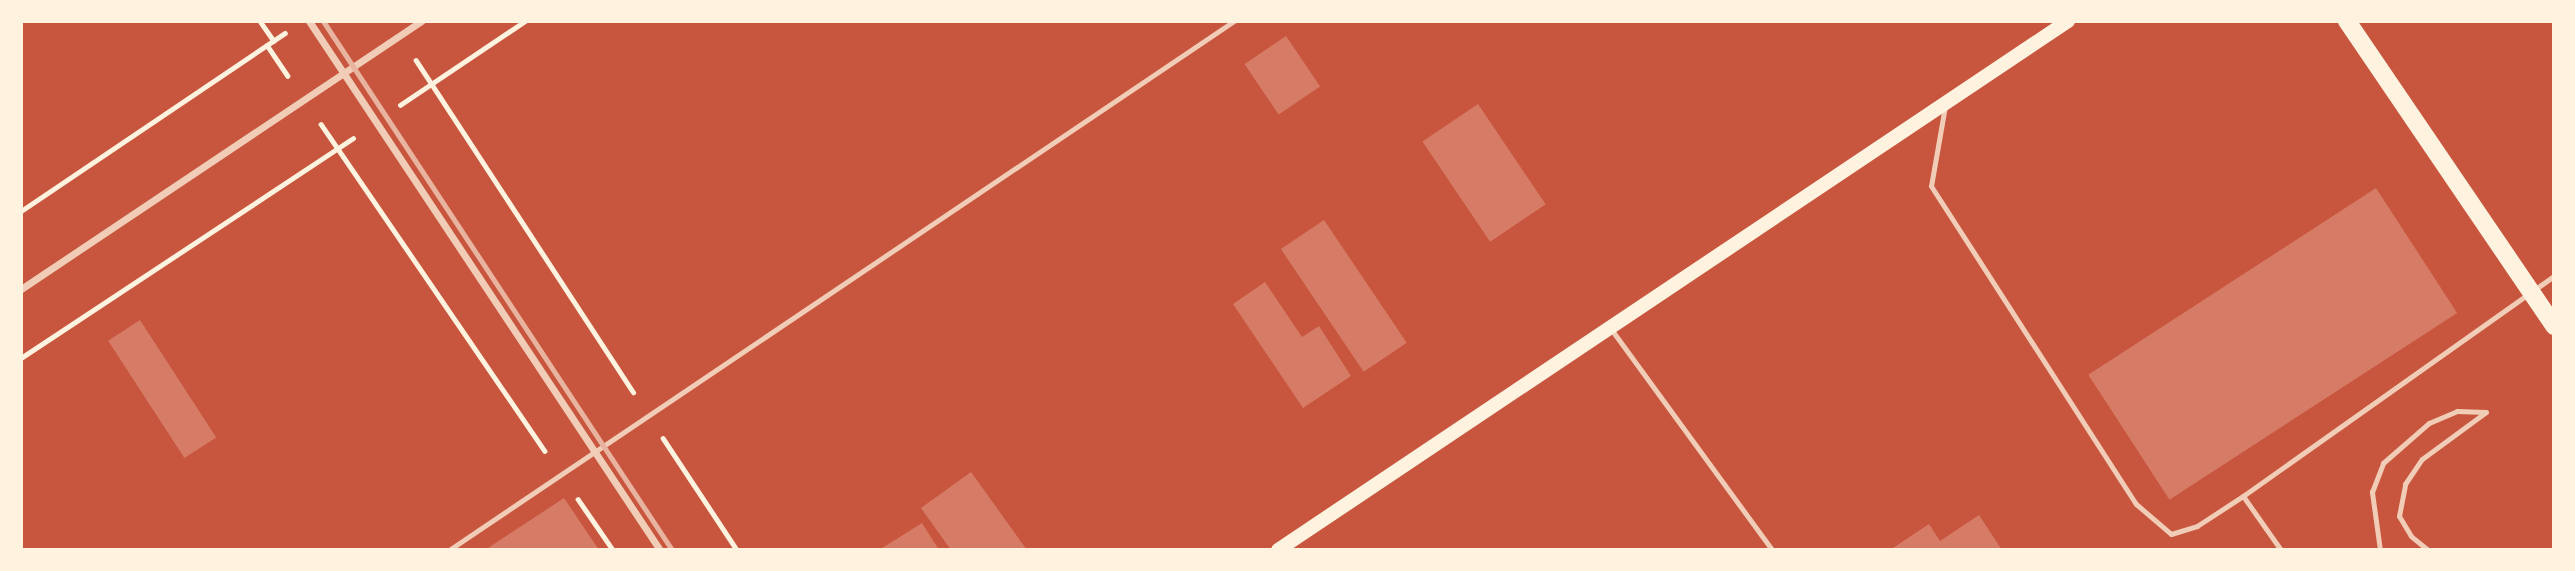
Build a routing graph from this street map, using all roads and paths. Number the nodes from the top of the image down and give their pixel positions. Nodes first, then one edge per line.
1 (260, 21) edge
2 (309, 21) edge
3 (422, 21) edge
4 (525, 21) edge
5 (1234, 21) edge
6 (2067, 21) edge
7 (2347, 21) edge
8 (293, 28) dead end
9 (274, 41) junction
10 (345, 72) junction
11 (432, 84) junction
12 (1946, 103) junction
13 (377, 122) junction
14 (338, 148) junction
15 (21, 211) edge
16 (2554, 276) edge
17 (21, 289) edge
18 (2531, 292) junction
19 (2554, 326) edge
20 (1610, 327) junction
21 (21, 358) edge
22 (649, 416) junction
23 (596, 452) junction
24 (561, 474) junction
25 (2243, 496) junction
26 (449, 550) edge
27 (613, 550) edge
28 (660, 550) edge
29 (737, 550) edge
30 (1278, 550) edge
31 (1772, 550) edge
32 (2281, 550) edge
33 (2380, 550) edge
34 (2428, 550) edge

1 - 9 path
2 - 10 street
3 - 10 street
4 - 11 path
5 - 22 lane
6 - 12 main road
7 - 18 main road
8 - 9 path
9 - 15 path
10 - 13 street
10 - 17 street
11 - 13 path
11 - 22 path
12 - 20 main road
12 - 25 lane
13 - 14 path
13 - 23 street
14 - 21 path
14 - 24 path
16 - 18 lane
18 - 19 main road
18 - 25 lane
20 - 30 main road
20 - 31 lane
22 - 23 lane
22 - 29 path
23 - 24 lane
23 - 28 street
24 - 26 lane
24 - 27 path
25 - 32 lane
33 - 34 lane

